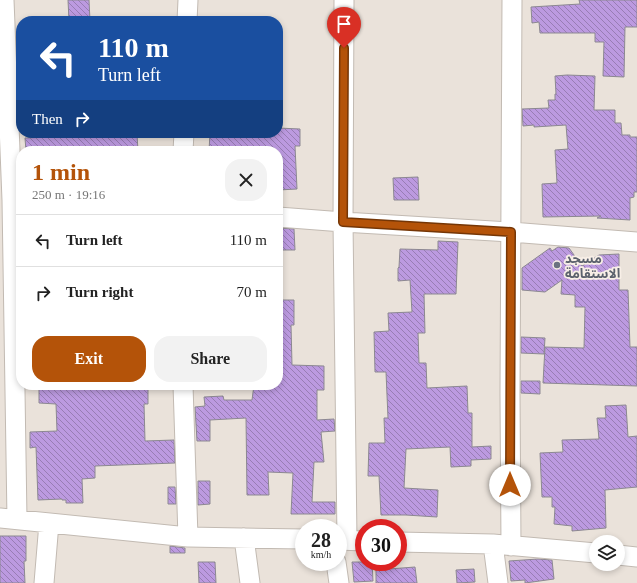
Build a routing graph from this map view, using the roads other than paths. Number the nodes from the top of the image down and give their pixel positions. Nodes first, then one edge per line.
1 (4, 0) edge
2 (188, 0) edge
3 (344, 0) edge
4 (512, 0) edge
5 (187, 16) edge
6 (11, 200) edge
7 (283, 217) edge
8 (343, 222) junction
9 (511, 232) junction
10 (637, 242) edge
11 (183, 390) edge
12 (8, 519) edge
13 (49, 523) junction
14 (188, 537) junction
15 (244, 538) junction
16 (295, 539) edge
17 (350, 540) edge
18 (407, 542) edge
19 (502, 545) junction
20 (589, 552) edge
21 (625, 556) edge
22 (637, 557) edge
23 (337, 571) edge
24 (44, 583) edge
25 (250, 583) edge
26 (339, 583) edge
27 (498, 583) edge

1 - 6 street
2 - 5 street
3 - 8 street
4 - 9 street
6 - 12 street
7 - 8 street
8 - 9 street
8 - 17 street
9 - 10 street
9 - 19 street
11 - 14 street
12 - 13 street
13 - 14 street
13 - 24 street
14 - 15 street
15 - 16 street
15 - 25 street
18 - 19 street
19 - 20 street
19 - 27 street
21 - 22 street
23 - 26 street

